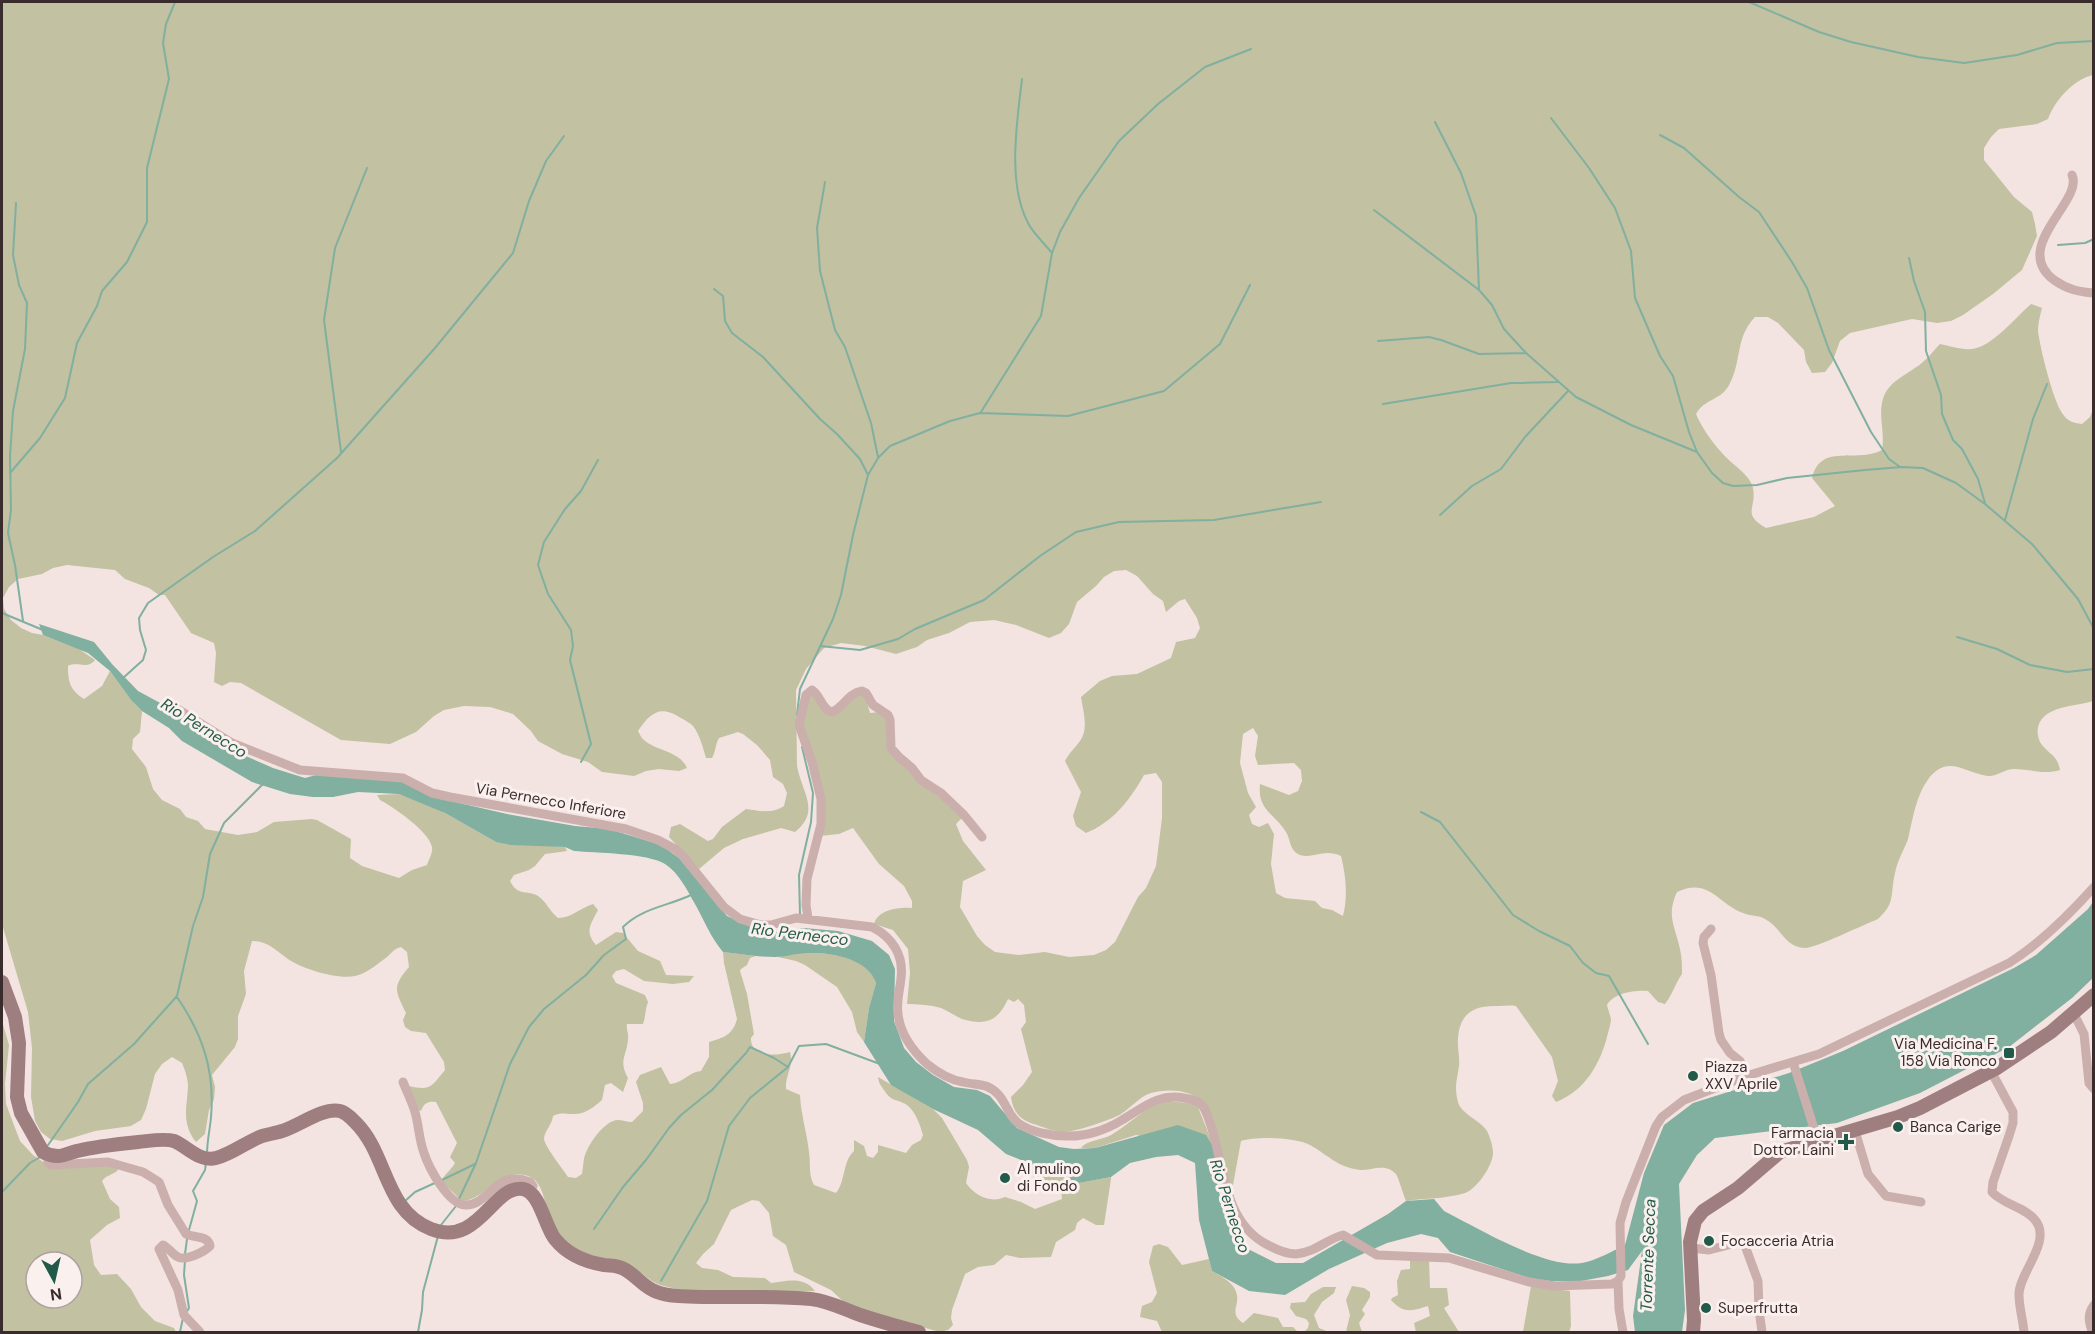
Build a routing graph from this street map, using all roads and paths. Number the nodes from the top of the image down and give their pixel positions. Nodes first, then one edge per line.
1 (2072, 175) dead end
2 (2094, 293) edge
3 (176, 708) dead end
4 (982, 837) dead end
5 (2094, 887) edge
6 (802, 918) junction
7 (1711, 929) dead end
8 (2, 982) edge
9 (2094, 995) edge
10 (2074, 1014) junction
11 (1794, 1064) junction
12 (1991, 1071) junction
13 (1746, 1076) junction
14 (403, 1082) dead end
15 (2094, 1089) edge
16 (1855, 1131) junction
17 (1816, 1136) junction
18 (48, 1155) junction
19 (530, 1192) junction
20 (1921, 1202) dead end
21 (1691, 1248) junction
22 (1619, 1278) junction
23 (2094, 1305) edge
24 (2092, 1331) edge
25 (200, 1332) edge
26 (919, 1332) edge
27 (1623, 1332) edge
28 (1693, 1332) edge
29 (1762, 1332) edge
30 (2024, 1332) edge

1 - 2 street
3 - 6 street, Via Pernecco Inferiore
4 - 6 street
5 - 11 street
6 - 22 street, Via Pernecco Inferiore
7 - 13 street
8 - 18 main road
9 - 10 main road
10 - 12 main road
10 - 15 street
11 - 13 street
11 - 17 street
12 - 16 main road
12 - 30 street
13 - 22 street
14 - 19 street
16 - 17 main road
16 - 20 street
17 - 21 main road
18 - 19 main road
18 - 25 street
19 - 26 main road
21 - 28 main road
21 - 29 street
22 - 27 street
23 - 24 street

